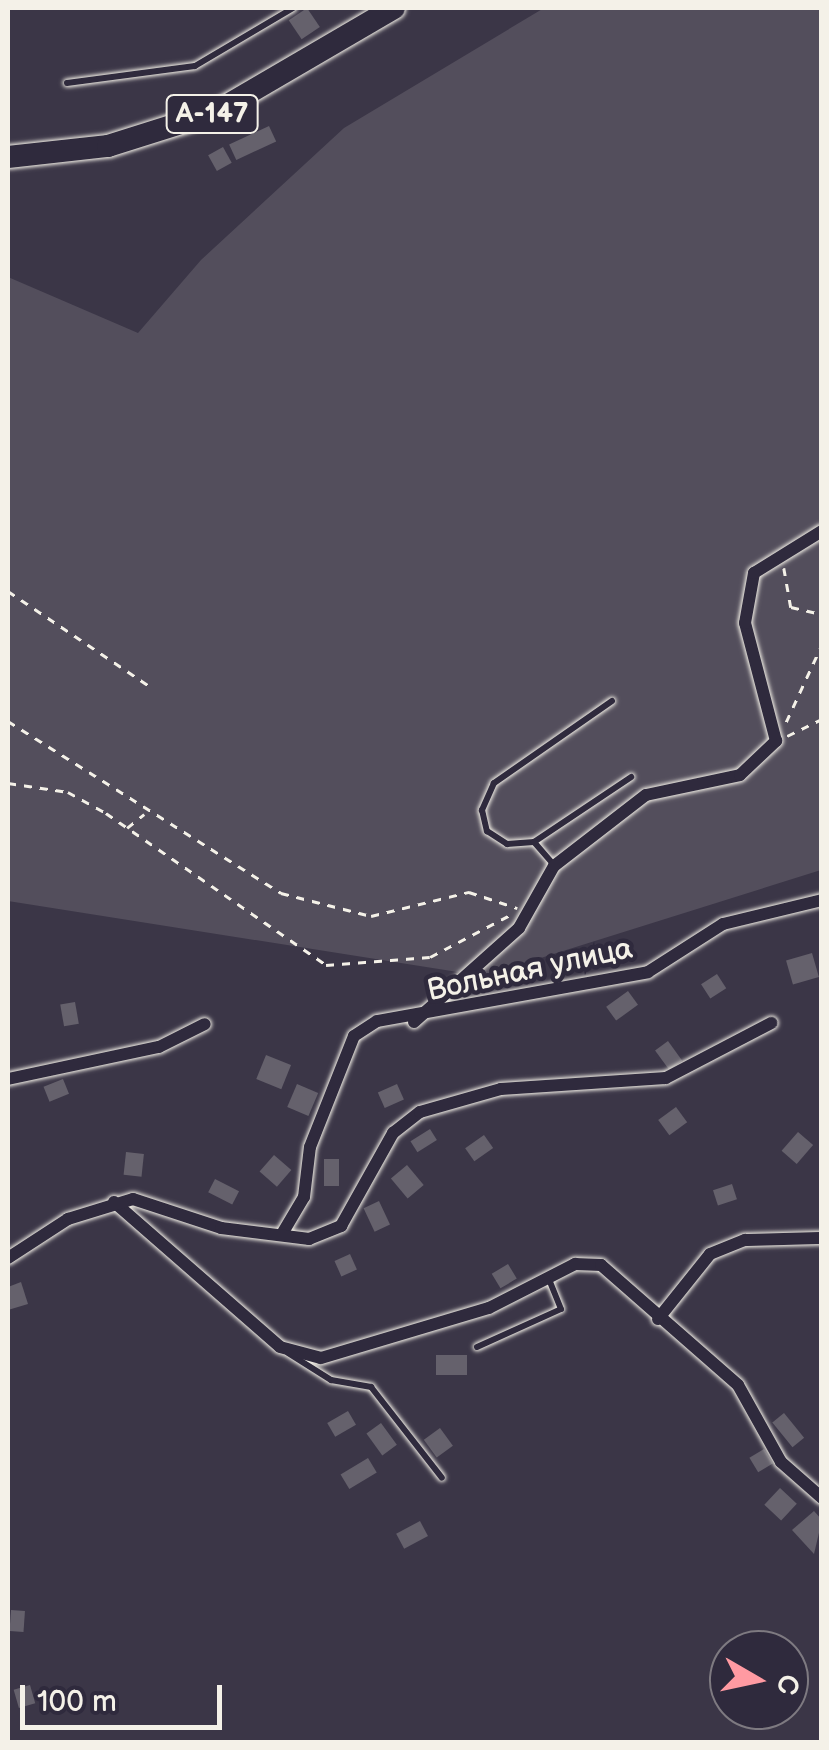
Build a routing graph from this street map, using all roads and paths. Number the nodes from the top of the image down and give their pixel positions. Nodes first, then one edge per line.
1 (293, 8) edge
2 (394, 8) edge
3 (67, 83) dead end
4 (8, 157) edge
5 (822, 531) edge
6 (788, 547) junction
7 (8, 592) edge
8 (822, 614) edge
9 (822, 644) edge
10 (148, 685) dead end
11 (612, 701) dead end
12 (822, 720) edge
13 (8, 722) edge
14 (776, 741) junction
15 (631, 777) dead end
16 (8, 784) edge
17 (145, 813) junction
18 (126, 830) junction
19 (534, 842) junction
20 (554, 866) junction
21 (822, 900) edge
22 (523, 911) junction
23 (414, 1022) junction
24 (771, 1023) dead end
25 (205, 1024) dead end
26 (8, 1080) edge
27 (114, 1202) junction
28 (282, 1234) junction
29 (822, 1238) edge
30 (8, 1258) edge
31 (548, 1278) junction
32 (658, 1319) junction
33 (280, 1347) junction
34 (477, 1347) dead end
35 (442, 1478) dead end
36 (822, 1498) edge

1 - 3 lane
2 - 4 highway, А-147
5 - 6 street
6 - 8 path
6 - 14 street
7 - 10 path
9 - 14 path
11 - 19 lane
12 - 14 path
13 - 17 path
14 - 20 street, Вольная улица
15 - 19 lane
16 - 18 path
17 - 18 path
17 - 22 path
18 - 22 path
19 - 20 lane
20 - 22 street, Вольная улица
21 - 23 street, Вольная улица
22 - 23 street, Вольная улица
23 - 28 street, Вольная улица
24 - 28 street
25 - 26 street
27 - 28 street
27 - 30 street
27 - 33 street
29 - 32 street
31 - 32 street
31 - 33 street
31 - 34 lane
32 - 36 street
33 - 35 lane

